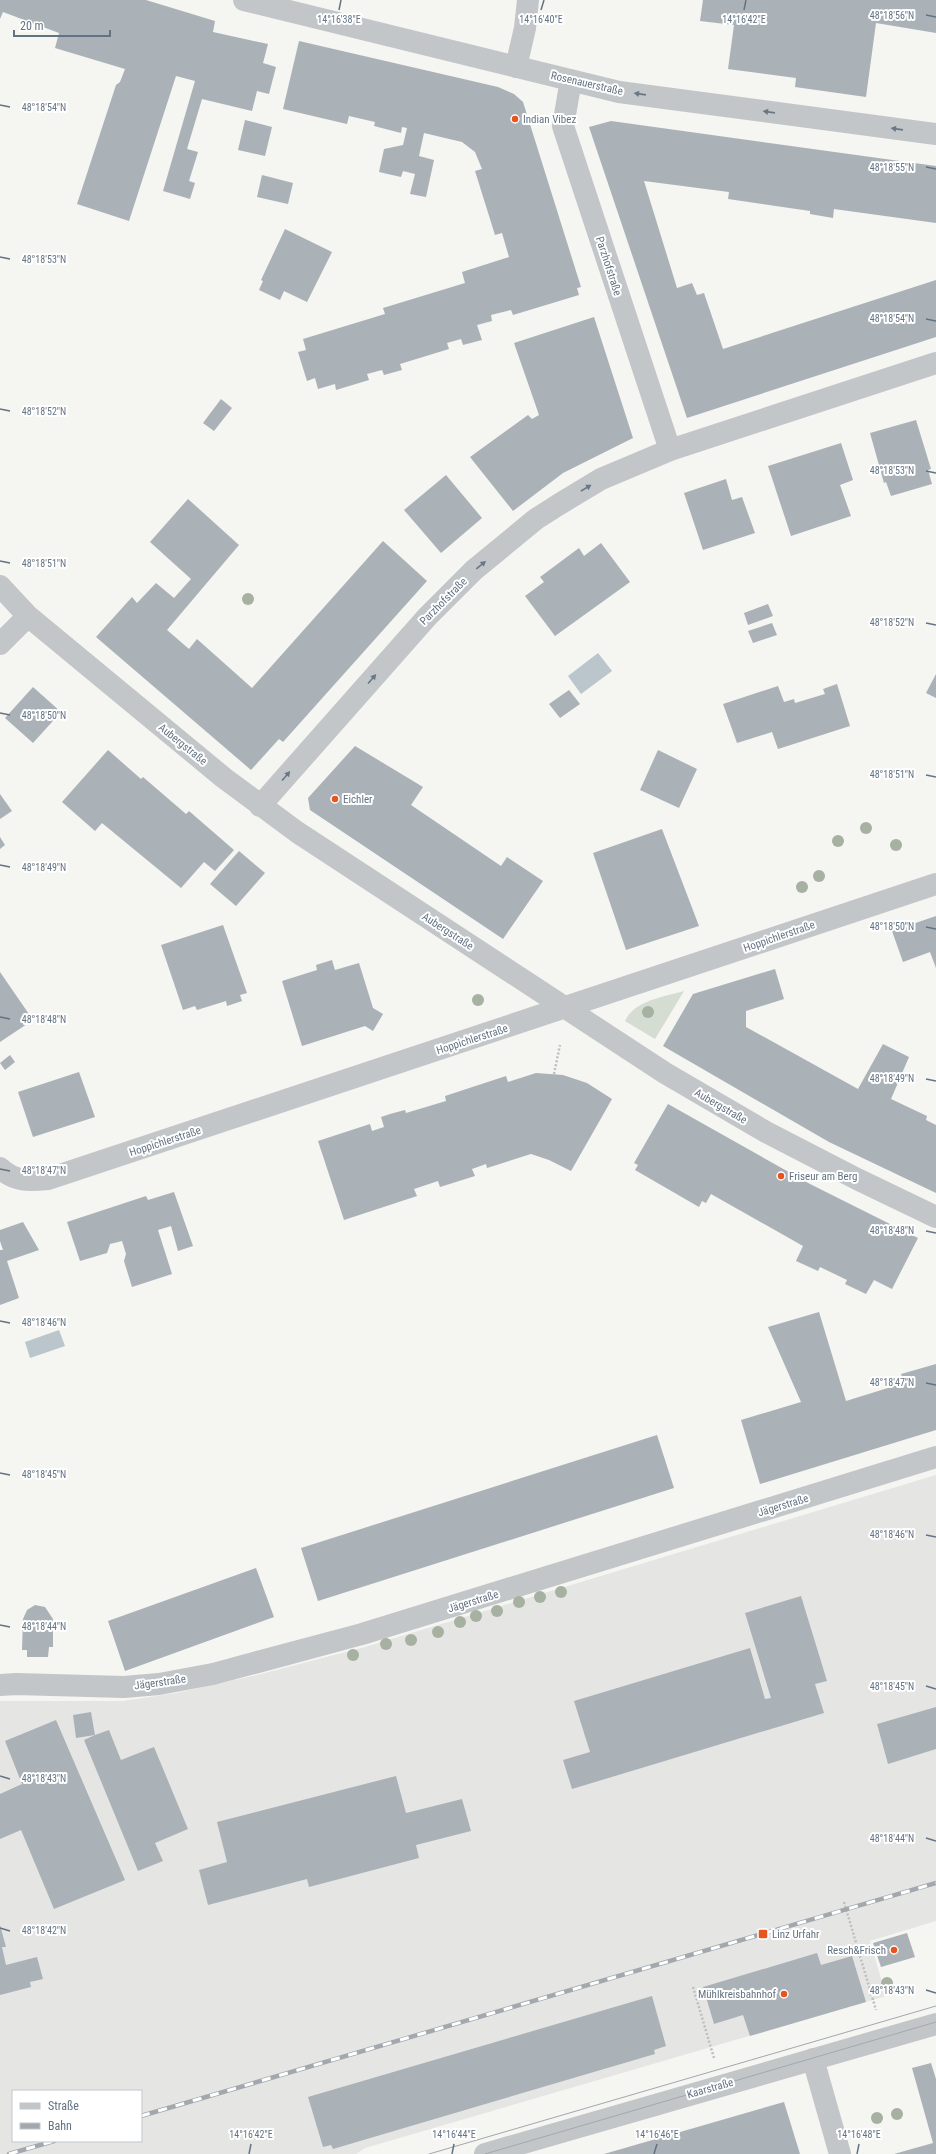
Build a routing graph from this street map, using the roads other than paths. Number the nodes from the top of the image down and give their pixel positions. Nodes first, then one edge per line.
1 (244, 0) edge
2 (528, 0) edge
3 (516, 67) junction
4 (571, 80) junction
5 (936, 134) edge
6 (936, 363) edge
7 (670, 450) junction
8 (0, 586) edge
9 (28, 616) junction
10 (0, 644) edge
11 (260, 806) junction
12 (936, 884) edge
13 (565, 1008) junction
14 (3, 1171) edge
15 (936, 1217) edge
16 (936, 1458) edge
17 (0, 1685) edge
18 (936, 2024) edge
19 (813, 2058) junction
20 (485, 2154) edge
21 (840, 2154) edge

1 - 3 street, Rosenauerstraße
2 - 3 street
3 - 4 street, Rosenauerstraße
5 -> 4 street, Rosenauerstraße
4 - 7 street, Parzhofstraße
6 - 7 street, Parzhofstraße
11 -> 7 street, Parzhofstraße
8 - 9 street, Aubergstraße
9 - 10 street
9 - 11 street, Aubergstraße
11 - 13 street, Aubergstraße
12 - 13 street, Hoppichlerstraße
13 - 14 street, Hoppichlerstraße
13 - 15 street, Aubergstraße
16 - 17 street, Jägerstraße
18 - 19 street, Kaarstraße
19 - 20 street, Kaarstraße
19 - 21 street

